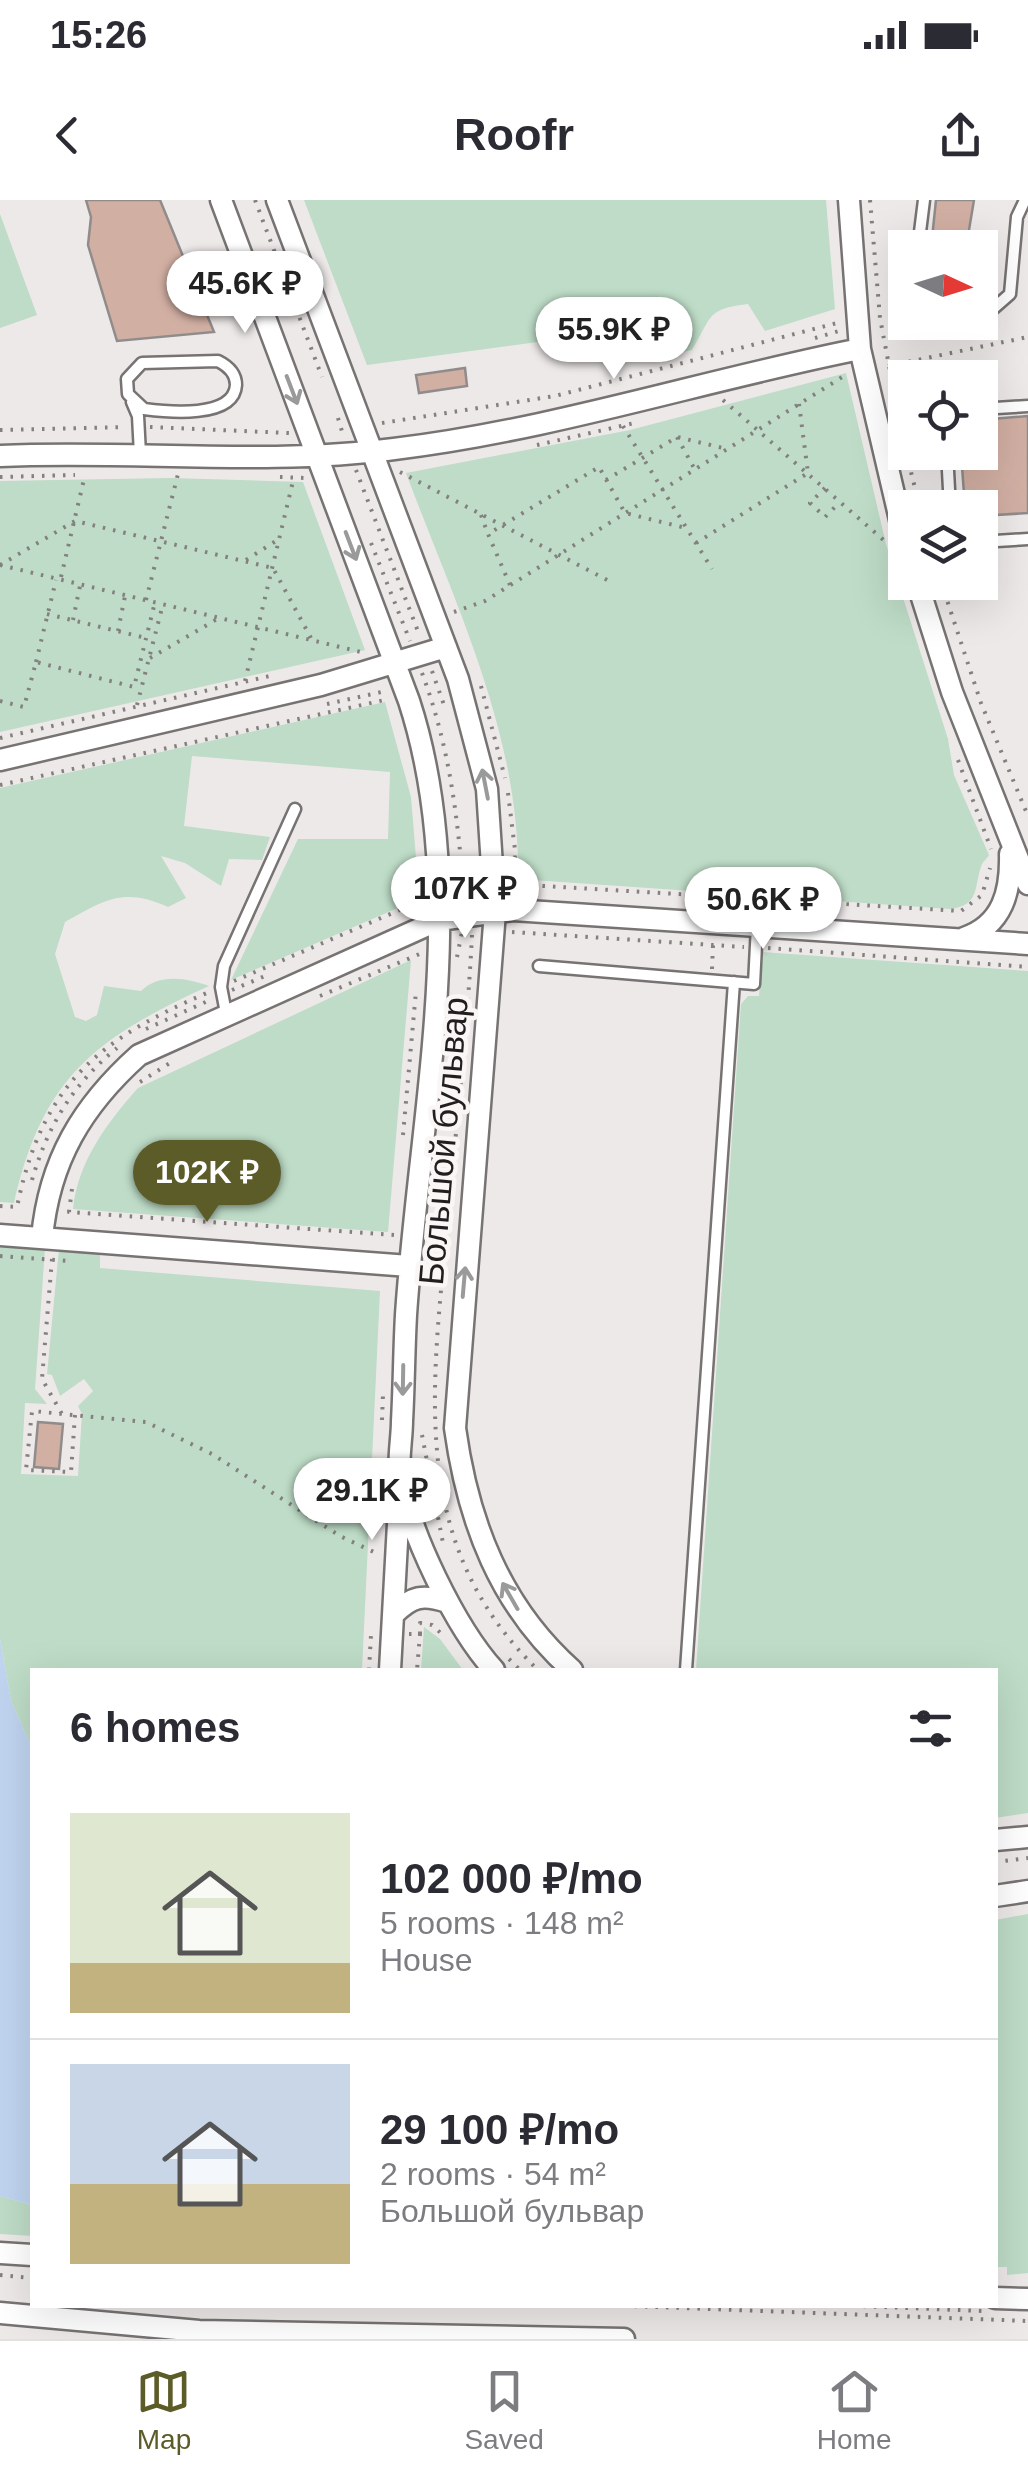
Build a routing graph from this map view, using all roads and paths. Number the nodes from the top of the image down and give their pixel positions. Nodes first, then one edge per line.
1 (221, 200) edge
2 (254, 200) edge
3 (277, 200) edge
4 (849, 200) edge
5 (870, 200) edge
6 (924, 200) edge
7 (1024, 200) edge
8 (920, 230) edge
9 (998, 302) edge
10 (842, 304) dead end
11 (1028, 337) edge
12 (860, 349) junction
13 (917, 360) edge
14 (888, 366) edge
15 (850, 372) dead end
16 (811, 377) dead end
17 (324, 382) dead end
18 (817, 392) junction
19 (722, 400) dead end
20 (131, 401) junction
21 (799, 404) junction
22 (1028, 406) edge
23 (998, 408) edge
24 (338, 418) dead end
25 (382, 423) dead end
26 (623, 426) dead end
27 (755, 431) junction
28 (676, 437) junction
29 (344, 438) dead end
30 (726, 449) junction
31 (372, 450) junction
32 (140, 454) junction
33 (315, 455) junction
34 (0, 456) edge
35 (642, 458) junction
36 (694, 469) junction
37 (808, 473) junction
38 (178, 474) dead end
39 (85, 475) dead end
40 (294, 478) dead end
41 (382, 478) junction
42 (606, 480) junction
43 (825, 488) junction
44 (662, 489) junction
45 (893, 490) edge
46 (332, 497) junction
47 (840, 502) junction
48 (624, 512) junction
49 (480, 515) junction
50 (75, 521) junction
51 (502, 525) junction
52 (686, 528) junction
53 (488, 534) junction
54 (161, 539) junction
55 (279, 539) junction
56 (1028, 539) edge
57 (998, 541) edge
58 (696, 543) junction
59 (888, 543) edge
60 (558, 554) junction
61 (246, 560) junction
62 (272, 568) junction
63 (712, 569) dead end
64 (58, 579) junction
65 (80, 584) junction
66 (613, 584) dead end
67 (510, 585) junction
68 (125, 595) junction
69 (146, 600) junction
70 (916, 600) edge
71 (946, 600) edge
72 (155, 602) junction
73 (163, 604) junction
74 (47, 614) junction
75 (445, 617) junction
76 (219, 618) junction
77 (73, 620) junction
78 (258, 627) junction
79 (118, 631) junction
80 (146, 638) junction
81 (312, 640) junction
82 (387, 641) junction
83 (446, 647) junction
84 (149, 658) junction
85 (354, 658) dead end
86 (36, 662) junction
87 (396, 666) junction
88 (282, 674) dead end
89 (458, 680) junction
90 (245, 681) junction
91 (399, 700) junction
92 (0, 701) edge
93 (137, 705) junction
94 (0, 738) edge
95 (957, 758) dead end
96 (0, 760) edge
97 (0, 786) edge
98 (295, 810) dead end
99 (1028, 816) edge
100 (1009, 836) junction
101 (1028, 856) edge
102 (1028, 884) edge
103 (435, 895) junction
104 (495, 896) junction
105 (763, 918) junction
106 (439, 920) junction
107 (540, 934) dead end
108 (962, 940) junction
109 (540, 942) dead end
110 (1028, 944) edge
111 (713, 945) dead end
112 (439, 946) junction
113 (493, 949) junction
114 (538, 966) dead end
115 (711, 977) junction
116 (734, 982) junction
117 (320, 996) dead end
118 (226, 1014) junction
119 (172, 1062) dead end
120 (137, 1084) dead end
121 (73, 1183) dead end
122 (0, 1235) edge
123 (394, 1235) dead end
124 (49, 1246) junction
125 (0, 1256) edge
126 (83, 1262) dead end
127 (409, 1266) junction
128 (405, 1329) junction
129 (459, 1332) junction
130 (62, 1414) junction
131 (75, 1415) junction
132 (400, 1474) junction
133 (378, 1554) dead end
134 (447, 1602) junction
135 (394, 1614) junction
136 (372, 1632) dead end
137 (420, 1634) dead end
138 (453, 1648) dead end
139 (369, 1668) edge
140 (390, 1668) edge
141 (493, 1668) edge
142 (570, 1668) edge
143 (686, 1668) edge
144 (1028, 1836) edge
145 (998, 1840) edge
146 (1028, 1858) edge
147 (998, 1862) edge
148 (1028, 1892) edge
149 (998, 1896) edge
150 (0, 2253) edge
151 (30, 2256) edge
152 (0, 2275) edge
153 (30, 2278) edge
154 (998, 2298) edge
155 (1028, 2299) edge
156 (683, 2308) edge
157 (916, 2308) edge
158 (1028, 2312) edge
159 (0, 2313) edge
160 (1028, 2321) edge
161 (624, 2339) edge

1 -> 33 street, Большой бульвар
2 - 17 path
3 - 31 street, Большой бульвар
4 - 12 street
5 - 14 path
6 - 8 lane
7 - 9 lane
10 - 25 path
11 - 13 path
12 - 31 street
12 - 45 street
15 - 18 path
16 - 18 path
18 - 21 path
19 - 27 path
20 - 20 lane
20 - 32 lane
21 - 27 path
21 - 37 path
22 - 23 lane
24 - 29 path
26 - 35 path
27 - 30 path
27 - 37 path
28 - 30 path
28 - 35 path
28 - 36 path
30 - 36 path
31 - 33 street
31 - 41 street, Большой бульвар
32 - 33 street
32 - 34 street
33 - 46 street, Большой бульвар
35 - 42 path
35 - 44 path
36 - 44 path
37 - 43 path
37 - 58 path
38 - 54 path
39 - 50 path
40 - 55 path
41 - 46 path
41 - 49 path
41 - 75 street, Большой бульвар
42 - 48 path
42 - 51 path
43 - 47 path
43 - 47 path
44 - 48 path
44 - 52 path
46 -> 82 street, Большой бульвар
47 - 59 path
48 - 52 path
48 - 60 path
49 - 51 path
49 - 53 path
50 - 54 path
50 - 64 path
50 - 64 path
51 - 53 path
51 - 60 path
52 - 58 path
53 - 67 path
54 - 61 path
54 - 69 path
55 - 61 path
55 - 62 path
56 - 57 lane
58 - 63 path
60 - 66 path
60 - 67 path
61 - 62 path
62 - 78 path
62 - 81 path
64 - 65 path
64 - 74 path
65 - 68 path
65 - 77 path
67 - 75 path
68 - 69 path
68 - 79 path
69 - 72 path
70 - 100 street
71 - 99 path
72 - 73 path
72 - 80 path
73 - 76 path
73 - 84 path
74 - 77 path
74 - 86 path
75 - 82 path
75 - 83 street, Большой бульвар
76 - 78 path
76 - 84 path
77 - 79 path
78 - 81 path
78 - 90 path
79 - 80 path
80 - 86 path
81 - 85 path
82 - 87 street, Большой бульвар
83 - 87 street
83 - 89 street, Большой бульвар
84 - 93 path
86 - 92 path
87 - 91 street, Большой бульвар
87 - 96 street
88 - 90 path
89 - 91 path
104 -> 89 street, Большой бульвар
90 - 93 path
91 - 97 path
91 - 103 street, Большой бульвар
93 - 94 path
95 - 104 path
98 - 118 lane
100 - 101 street
100 - 102 street
100 - 108 street
103 - 104 path
103 - 106 street, Большой бульвар
104 - 105 path
104 - 105 street
104 - 106 street
104 - 113 street, Большой бульвар
105 - 108 street
105 - 116 lane
106 - 112 street, Большой бульвар
106 - 118 street
107 - 109 path
108 - 110 street
111 - 115 path
112 - 113 path
112 - 117 path
112 - 127 street, Большой бульвар
129 -> 113 street, Большой бульвар
114 - 115 lane
115 - 116 lane
116 - 143 lane
118 - 124 street
119 - 120 path
121 - 123 path
122 - 124 street
124 - 125 path
124 - 126 path
124 - 127 street
124 - 130 path
127 - 128 street, Большой бульвар
128 - 129 path
128 -> 132 street, Большой бульвар
142 -> 129 street, Большой бульвар
130 - 131 path
130 - 131 path
131 - 133 path
132 - 134 street, Большой бульвар
132 - 135 street
134 - 135 street
134 - 141 street, Большой бульвар
135 - 140 street
136 - 139 path
137 - 138 path
144 - 145 street
146 - 147 path
148 - 149 street
150 - 151 street
152 - 153 path
154 - 155 street
156 - 160 path
157 - 158 path
159 - 161 street

